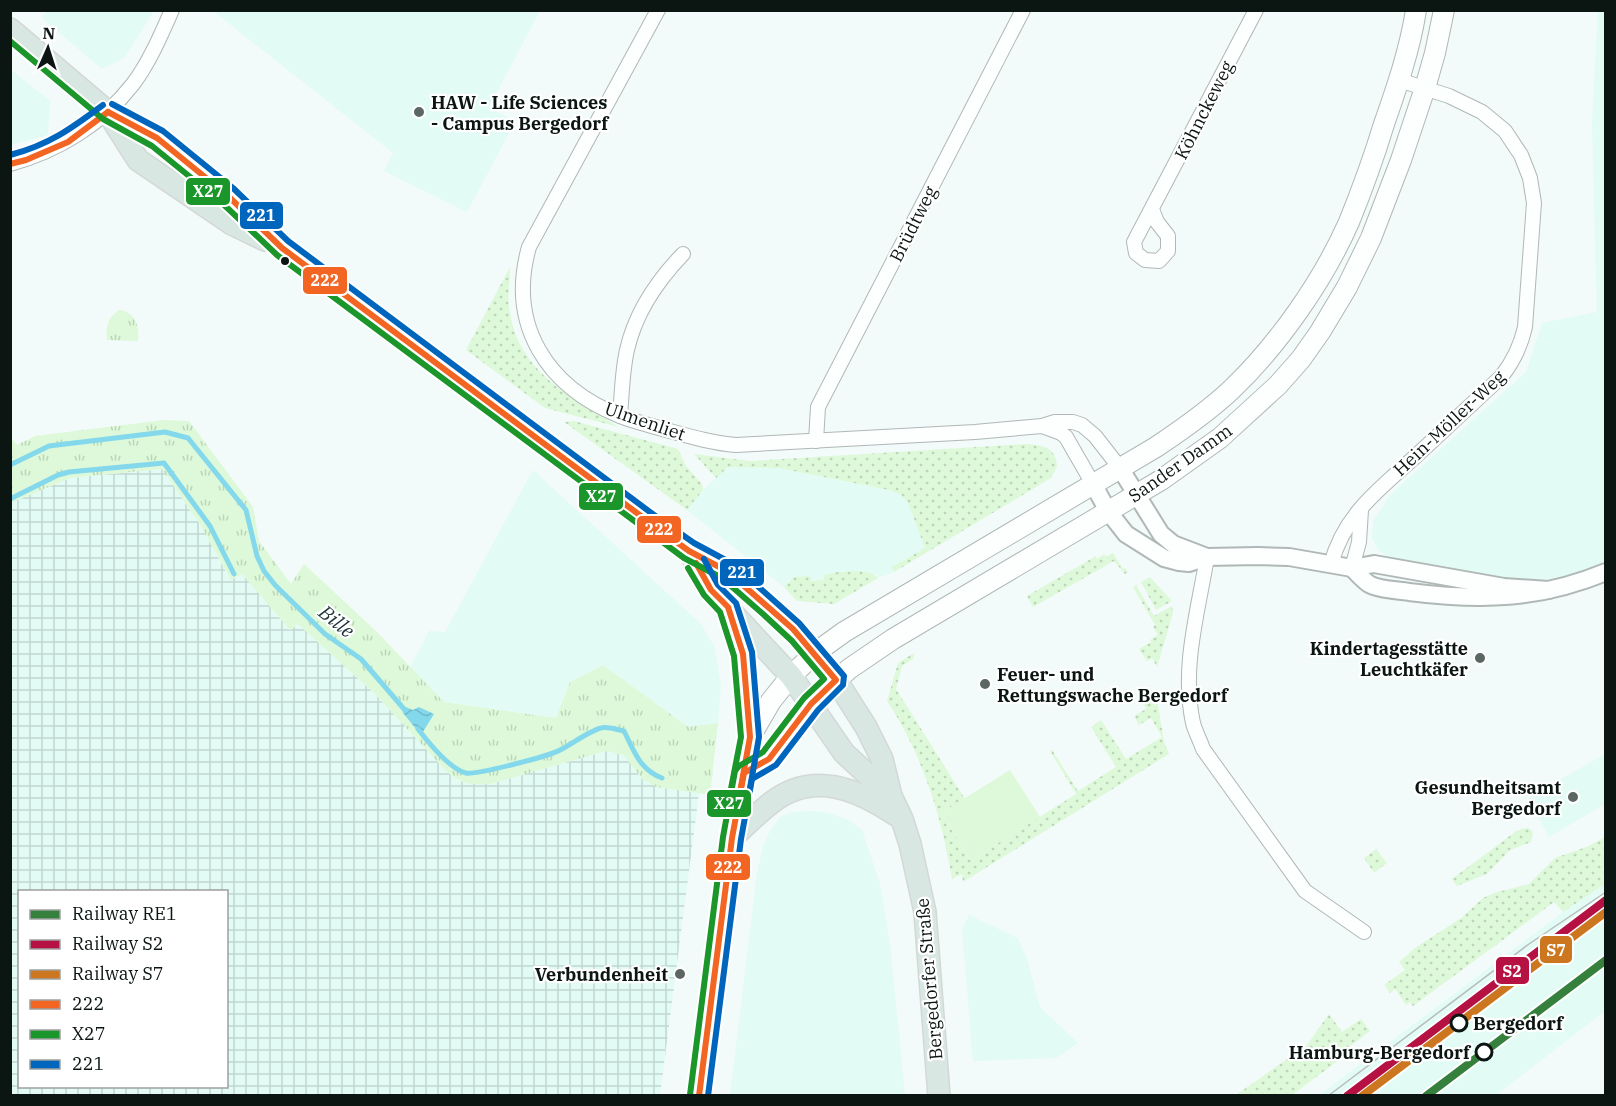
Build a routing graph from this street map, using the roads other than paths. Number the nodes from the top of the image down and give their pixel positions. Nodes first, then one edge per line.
1 (172, 10) edge
2 (658, 10) edge
3 (1023, 10) edge
4 (1256, 10) edge
5 (1416, 10) edge
6 (1444, 10) edge
7 (10, 29) edge
8 (1399, 80) junction
9 (1425, 88) junction
10 (108, 112) junction
11 (10, 164) edge
12 (1152, 209) dead end
13 (282, 248) junction
14 (683, 254) dead end
15 (620, 416) junction
16 (1042, 426) junction
17 (816, 441) junction
18 (1120, 468) junction
19 (1094, 484) junction
20 (1136, 495) junction
21 (1360, 510) junction
22 (1108, 512) junction
23 (689, 551) junction
24 (1207, 557) junction
25 (1331, 564) junction
26 (1352, 568) junction
27 (1605, 572) edge
28 (728, 607) junction
29 (815, 653) junction
30 (791, 676) junction
31 (836, 680) junction
32 (811, 704) junction
33 (750, 737) junction
34 (744, 773) junction
35 (891, 796) junction
36 (902, 819) junction
37 (732, 838) junction
38 (1364, 932) dead end
39 (699, 1095) edge
40 (939, 1095) edge

1 - 10 street
2 - 15 street, Ulmenliet
3 - 17 street, Brüdtweg
4 - 12 street, Köhnckeweg
5 - 8 main road, Sander Damm
6 - 9 main road, Sander Damm
7 - 10 main road, Bergedorfer Straße
8 - 9 street, Hein-Möller-Weg
8 - 18 main road, Sander Damm
9 - 20 main road, Sander Damm
9 - 21 street, Hein-Möller-Weg
10 - 11 street
10 - 13 main road, Bergedorfer Straße
10 - 13 main road, Bergedorfer Straße
13 - 23 main road, Bergedorfer Straße
14 - 15 street
15 - 17 street, Ulmenliet
16 - 17 street, Ulmenliet
16 - 18 street, Ulmenliet
16 - 19 street
18 - 19 main road, Sander Damm
18 - 20 street
19 - 22 street
19 - 29 main road, Sander Damm
20 - 22 main road, Sander Damm
20 - 24 street
21 - 25 street, Hein-Möller-Weg
21 - 26 street
22 - 24 street
22 - 31 main road, Sander Damm
23 - 28 main road, Bergedorfer Straße
23 - 29 main road, Bergedorfer Straße
24 - 25 street
24 - 38 street
25 - 26 street
26 - 27 street
28 - 30 main road, Bergedorfer Straße
28 - 33 main road
29 - 30 main road, Sander Damm
29 - 31 main road, Bergedorfer Straße
30 - 32 main road, Bergedorfer Straße
30 - 33 main road, Sander Damm
31 - 32 main road, Sander Damm
31 - 35 main road, Bergedorfer Straße
32 - 34 main road, Sander Damm
32 - 35 main road, Bergedorfer Straße
33 - 34 main road, Sander Damm
34 - 37 main road, Sander Damm
35 - 36 main road, Bergedorfer Straße
36 - 37 main road
36 - 40 main road, Bergedorfer Straße
37 - 39 main road, Sander Damm

